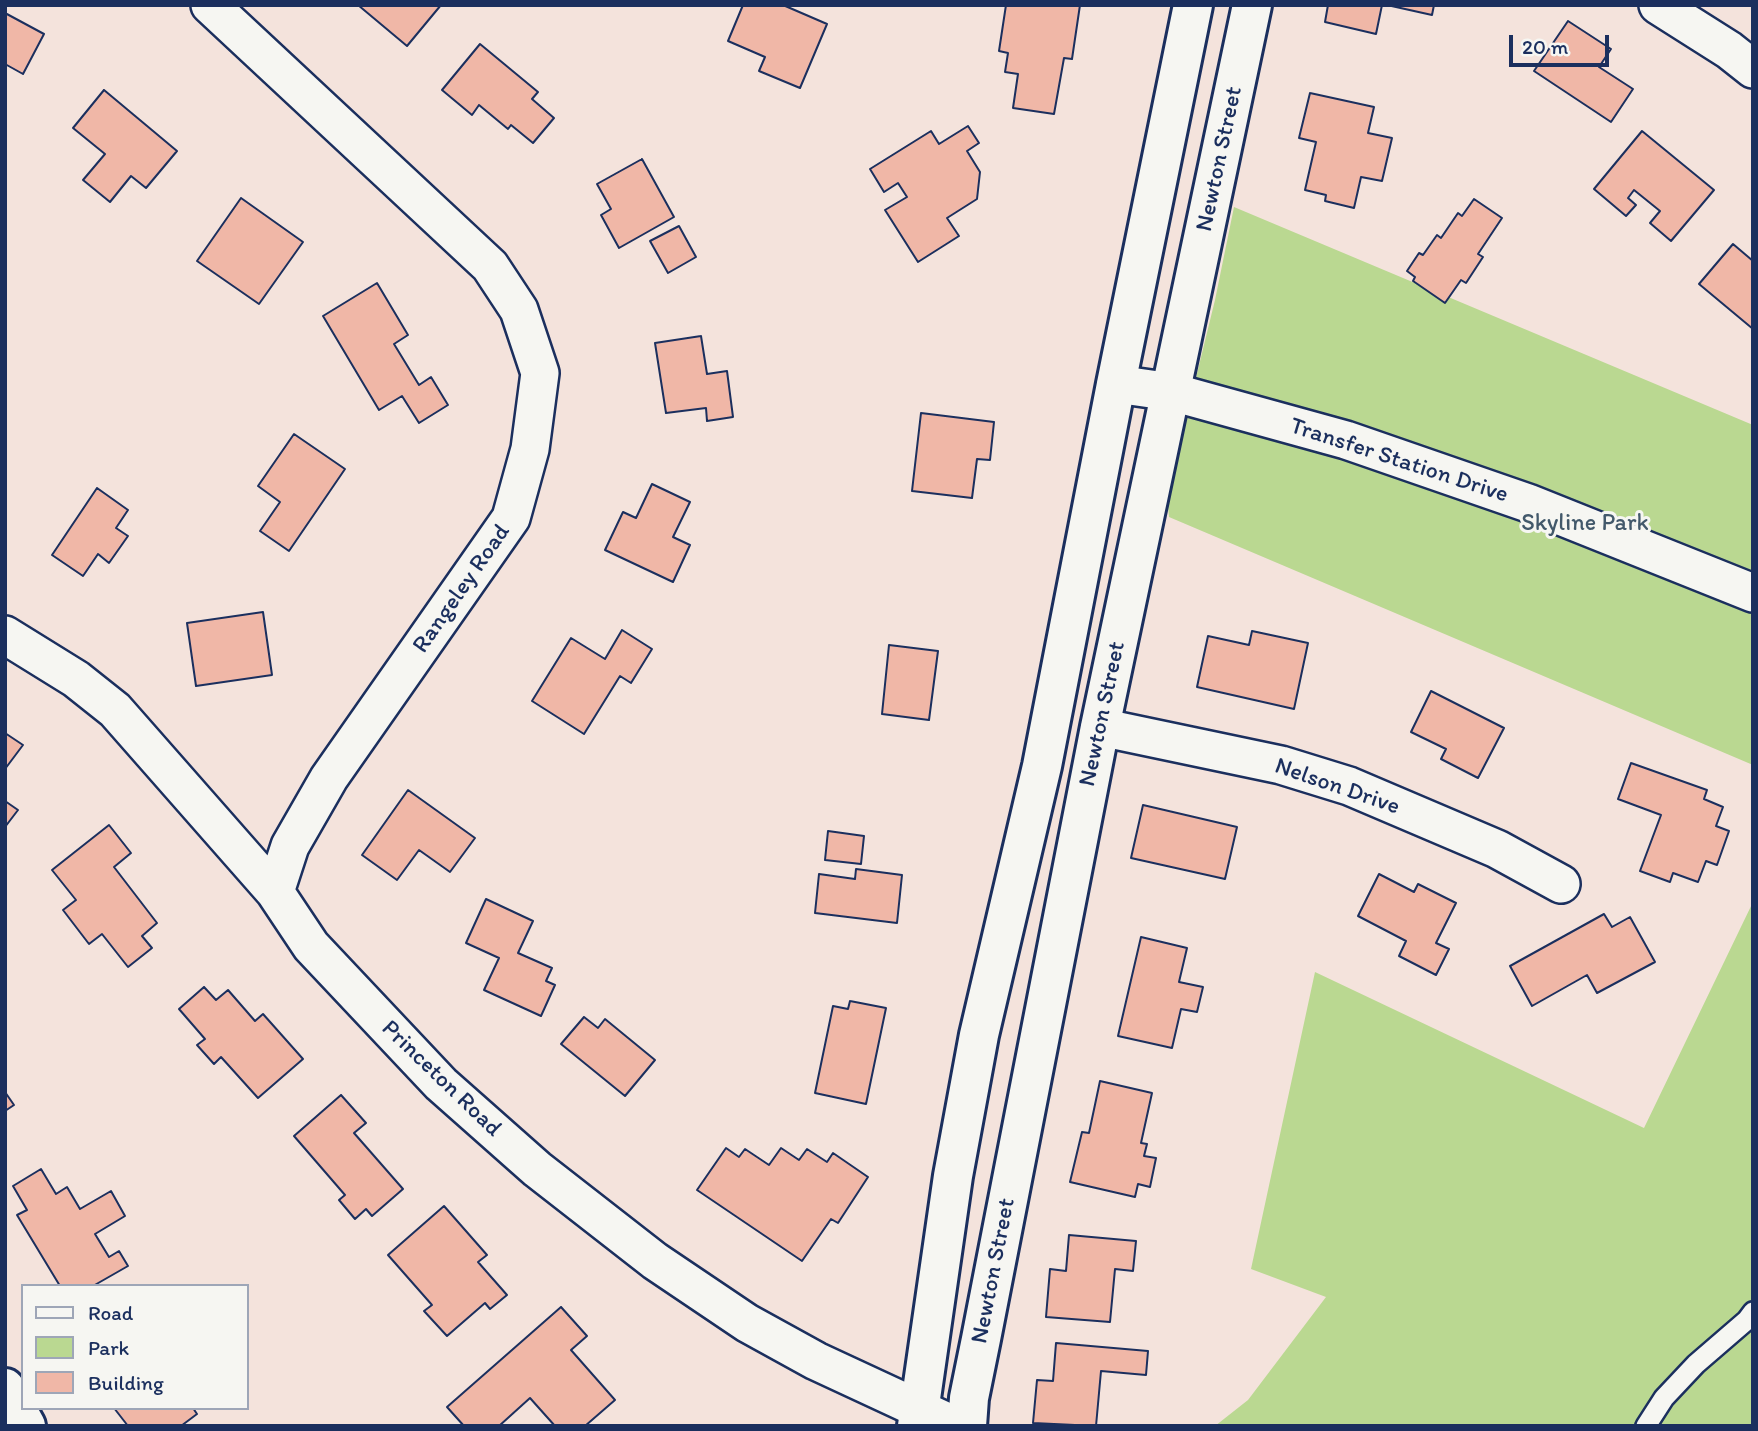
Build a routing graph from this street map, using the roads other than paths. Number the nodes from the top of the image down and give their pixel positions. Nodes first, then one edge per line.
1 (210, 5) edge
2 (1193, 5) edge
3 (1252, 5) edge
4 (1658, 5) edge
5 (1753, 69) edge
6 (1116, 384) junction
7 (1172, 392) junction
8 (1753, 593) edge
9 (5, 635) edge
10 (1100, 727) junction
11 (1561, 884) dead end
12 (275, 892) junction
13 (1753, 1312) edge
14 (5, 1388) edge
15 (918, 1418) edge
16 (26, 1426) edge
17 (956, 1426) edge
18 (967, 1426) edge
19 (1646, 1426) edge

1 - 12 street, Rangeley Road
2 - 6 main road, Newton Street
3 - 7 main road, Newton Street
4 - 5 street
6 - 7 street, Transfer Station Drive
6 - 15 main road, Newton Street
7 - 8 street, Transfer Station Drive
7 - 10 main road, Newton Street
9 - 12 street, Princeton Road
10 - 11 street, Nelson Drive
10 - 18 main road, Newton Street
12 - 15 street, Princeton Road
13 - 19 lane
14 - 16 main road
15 - 17 street, Princeton Road

